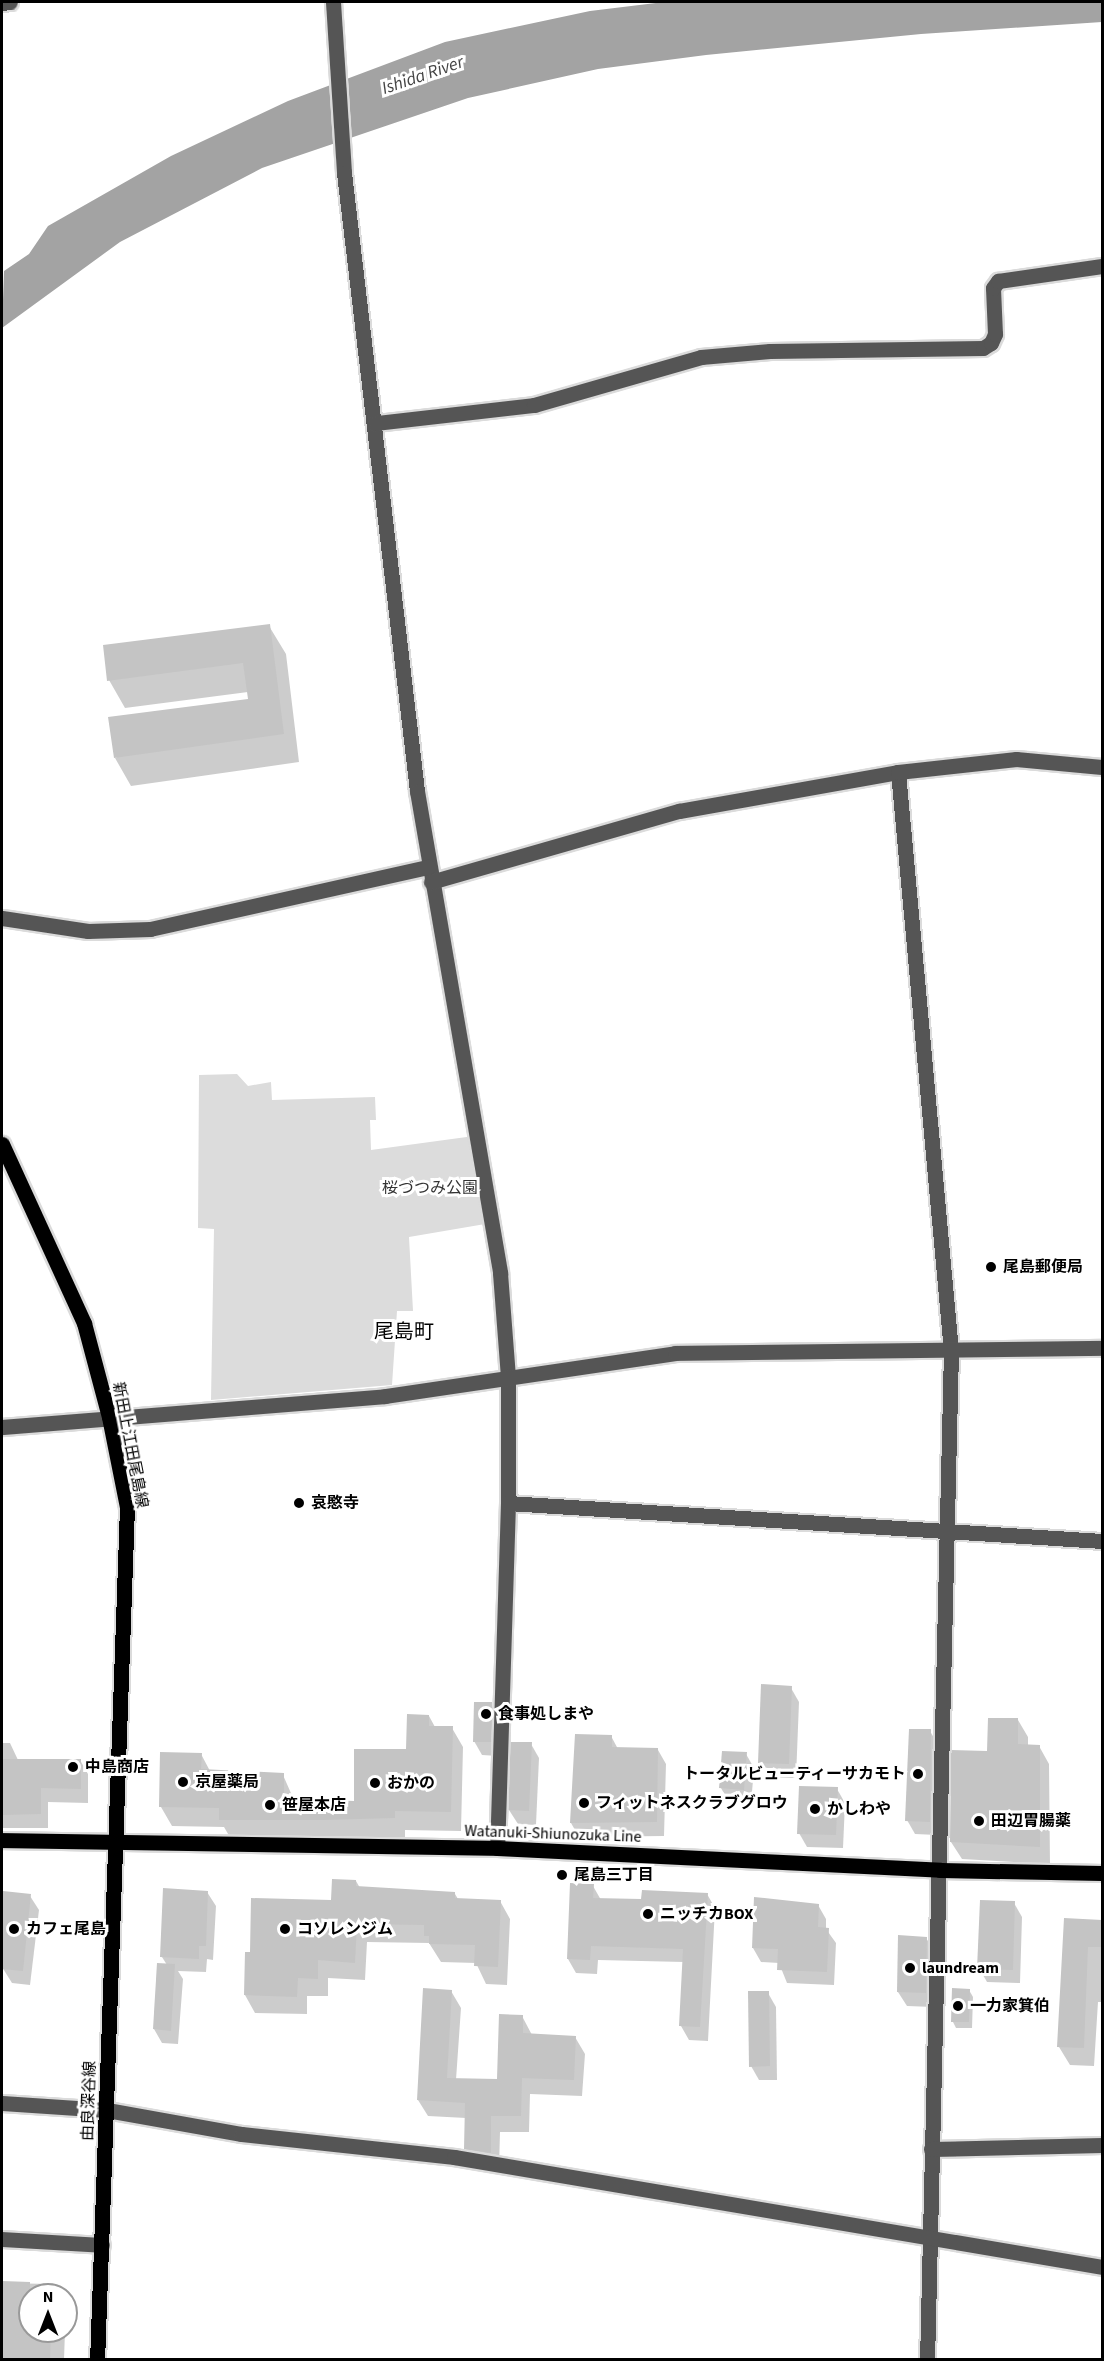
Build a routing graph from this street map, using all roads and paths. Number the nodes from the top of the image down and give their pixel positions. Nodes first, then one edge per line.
1 (10, 2) edge
2 (333, 2) edge
3 (2, 3) edge
4 (1102, 266) edge
5 (376, 423) junction
6 (1102, 767) edge
7 (898, 772) junction
8 (429, 875) junction
9 (2, 918) edge
10 (2, 1144) edge
11 (1102, 1348) edge
12 (951, 1351) junction
13 (508, 1376) junction
14 (109, 1417) junction
15 (2, 1427) edge
16 (508, 1503) junction
17 (948, 1534) junction
18 (1102, 1541) edge
19 (2, 1840) edge
20 (117, 1845) junction
21 (497, 1848) junction
22 (940, 1870) junction
23 (1102, 1873) edge
24 (2, 2103) edge
25 (107, 2110) junction
26 (1102, 2145) edge
27 (931, 2149) junction
28 (2, 2239) edge
29 (931, 2239) junction
30 (102, 2245) junction
31 (1102, 2267) edge
32 (97, 2360) edge
33 (927, 2360) edge

1 - 3 street
2 - 5 street
4 - 5 street
5 - 8 street
6 - 7 street
7 - 8 street
7 - 12 street
8 - 9 street
8 - 13 street
10 - 14 main road, 新田上江田尾島線
11 - 12 street
12 - 13 street
12 - 17 street
13 - 14 street
13 - 16 street
14 - 15 street
14 - 20 main road, 新田上江田尾島線
16 - 17 street
16 - 21 street
17 - 18 street
17 - 22 street
19 - 20 main road, Watanuki-Shiunozuka Line
20 - 21 main road, Watanuki-Shiunozuka Line
20 - 25 main road, 由良深谷線
21 - 22 main road, Watanuki-Shiunozuka Line
22 - 23 main road, Watanuki-Shiunozuka Line
22 - 27 street
24 - 25 street
25 - 29 street
25 - 30 main road, 由良深谷線
26 - 27 street
27 - 29 street
28 - 30 street
29 - 31 street
29 - 33 street
30 - 32 main road, 由良深谷線

